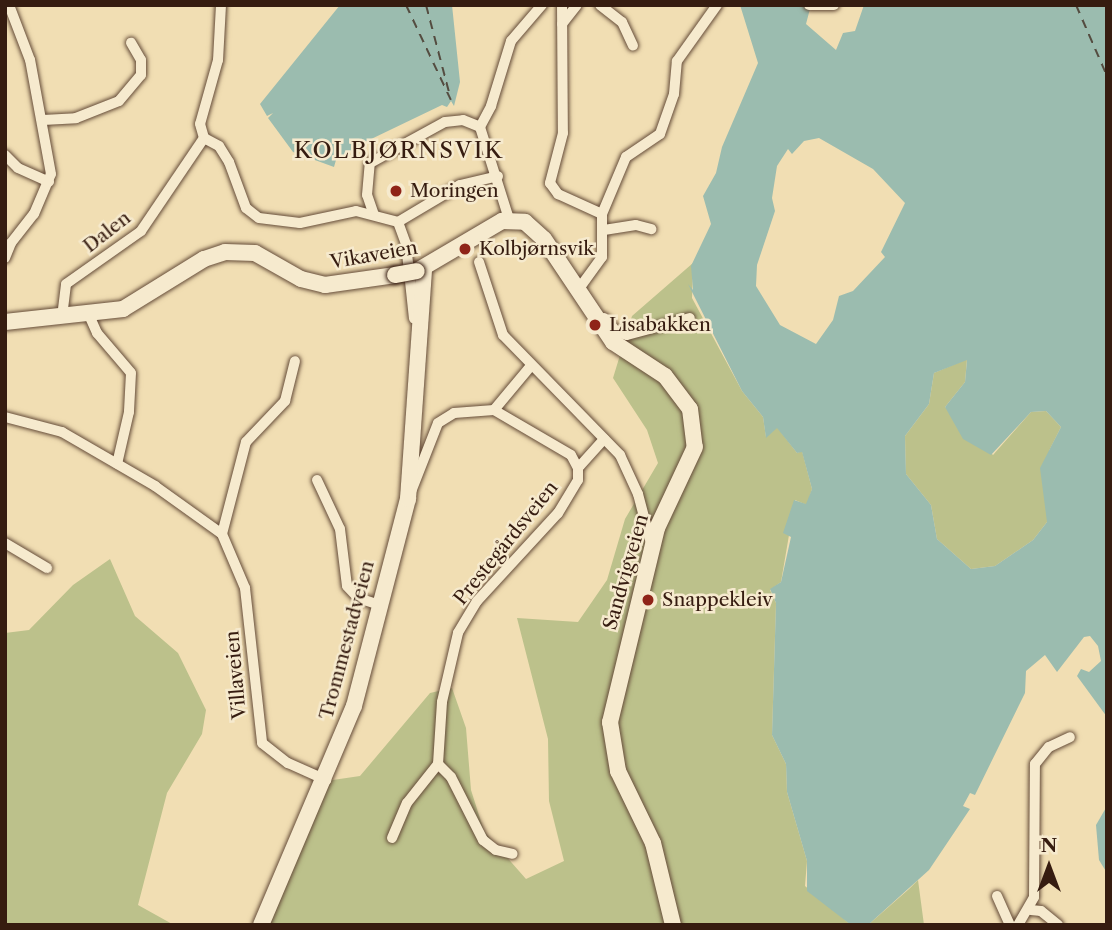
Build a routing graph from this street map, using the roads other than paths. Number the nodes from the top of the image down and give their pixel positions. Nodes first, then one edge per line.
1 (9, 5) edge
2 (221, 5) edge
3 (542, 5) edge
4 (562, 5) edge
5 (577, 5) edge
6 (600, 5) edge
7 (717, 5) edge
8 (834, 5) edge
9 (811, 6) edge
10 (561, 27) junction
11 (131, 43) dead end
12 (633, 46) dead end
13 (43, 120) junction
14 (480, 127) junction
15 (204, 138) junction
16 (5, 155) edge
17 (498, 176) junction
18 (49, 182) junction
19 (602, 214) junction
20 (374, 215) junction
21 (509, 219) junction
22 (398, 222) junction
23 (651, 229) dead end
24 (604, 230) junction
25 (5, 258) edge
26 (479, 262) dead end
27 (420, 270) junction
28 (579, 289) junction
29 (89, 315) junction
30 (62, 317) junction
31 (690, 318) dead end
32 (5, 322) edge
33 (415, 351) junction
34 (295, 361) dead end
35 (530, 367) junction
36 (494, 410) junction
37 (5, 417) edge
38 (604, 439) junction
39 (117, 464) junction
40 (578, 468) junction
41 (317, 480) dead end
42 (408, 499) junction
43 (222, 534) junction
44 (5, 543) edge
45 (652, 547) junction
46 (47, 568) dead end
47 (379, 605) junction
48 (1070, 737) dead end
49 (438, 764) junction
50 (326, 780) junction
51 (392, 838) dead end
52 (513, 854) dead end
53 (997, 896) dead end
54 (1031, 910) junction
55 (261, 925) edge
56 (673, 925) edge
57 (1010, 925) edge
58 (1018, 925) edge
59 (1058, 925) edge

1 - 13 street
2 - 15 street
3 - 14 street
4 - 10 street
5 - 10 street
6 - 12 street
7 - 19 street
8 - 9 street
10 - 19 street
11 - 13 street
13 - 18 street
14 - 17 street
14 - 20 street
15 - 20 street
15 - 30 street, Dalen
16 - 18 street
17 - 21 street
17 - 22 street
18 - 25 street
19 - 24 street
20 - 22 street
21 - 27 main road, Vikaveien
21 - 28 main road, Sandvigveien
22 - 33 street, Trommestadveien
23 - 24 street
24 - 28 street
26 - 35 street
27 - 29 main road, Vikaveien, bridge
27 - 33 main road, Trommestadveien
28 - 31 street
28 - 45 main road, Sandvigveien
29 - 30 main road, Vikaveien
29 - 39 street
30 - 32 main road, Vikaveien
33 - 42 main road, Trommestadveien
34 - 43 street
35 - 36 street
35 - 38 street
36 - 40 street, Prestegårdsveien
36 - 42 street
37 - 39 street
38 - 40 street, Prestegårdsveien
38 - 45 street
39 - 43 street
40 - 49 street, Prestegårdsveien
41 - 47 street
42 - 47 main road, Trommestadveien
43 - 50 street, Villaveien
44 - 46 street
45 - 56 main road, Sandvigveien
47 - 50 main road, Trommestadveien
48 - 54 street
49 - 51 street
49 - 52 street
50 - 55 main road, Trommestadveien
53 - 57 street
54 - 58 street
54 - 59 street

